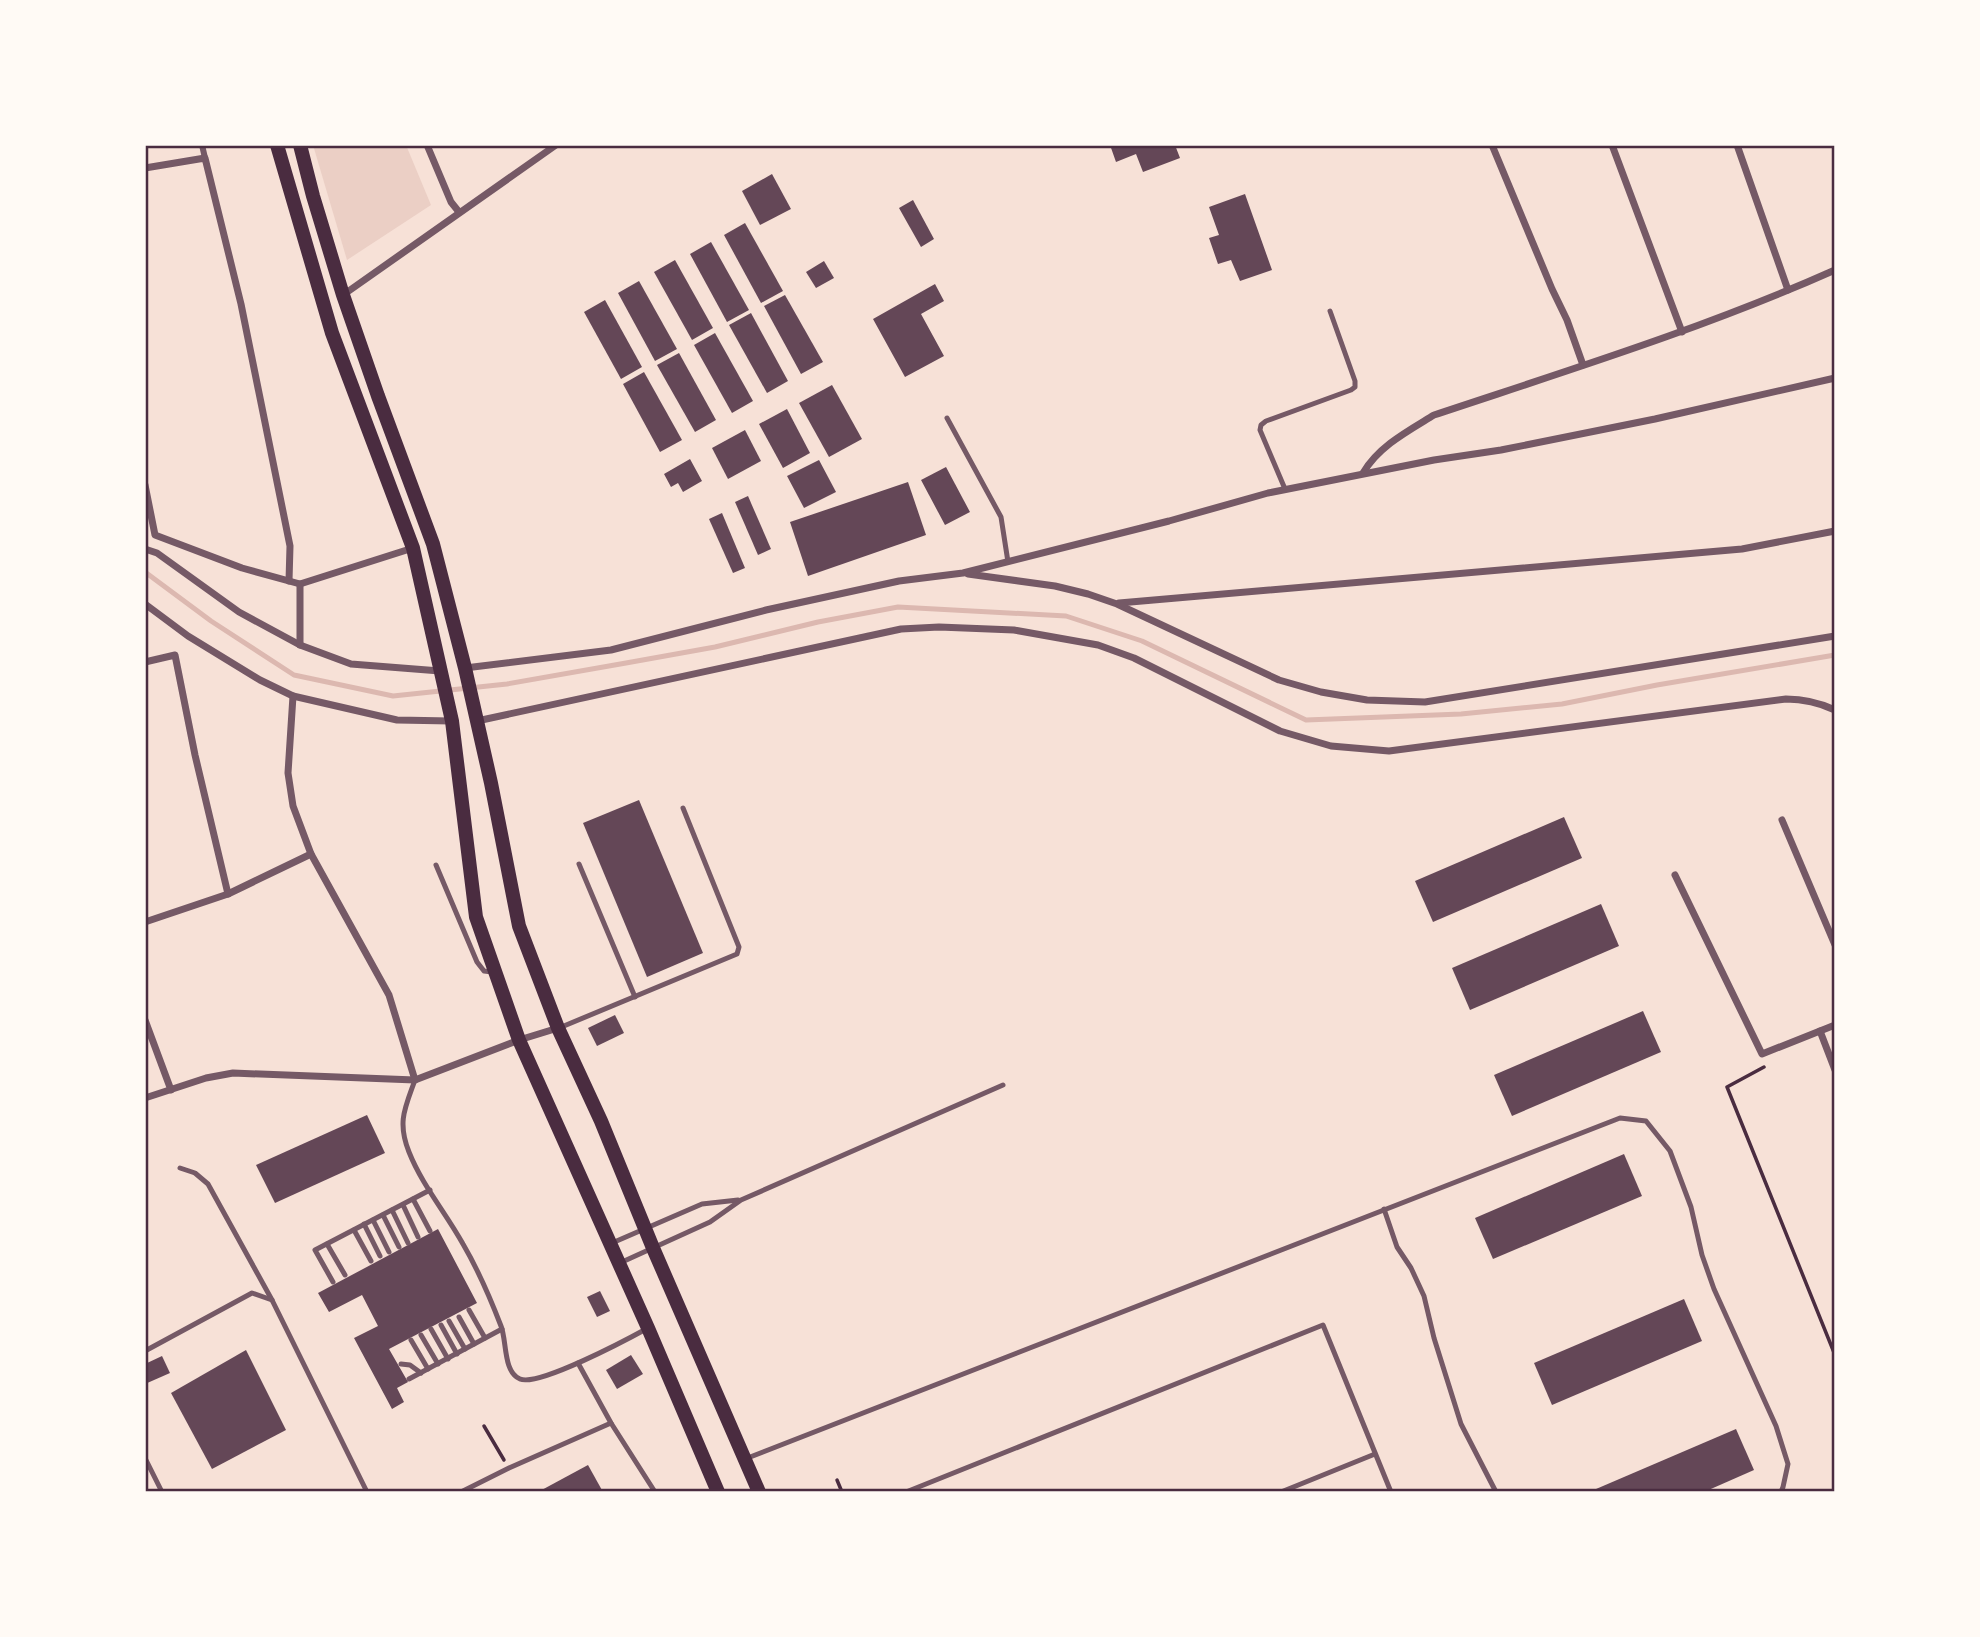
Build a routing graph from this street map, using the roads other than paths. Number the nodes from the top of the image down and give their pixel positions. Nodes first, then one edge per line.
1 (202, 145) edge
2 (276, 145) edge
3 (300, 145) edge
4 (427, 145) edge
5 (1492, 145) edge
6 (1612, 145) edge
7 (1737, 145) edge
8 (554, 146) edge
9 (205, 158) junction
10 (145, 168) edge
11 (458, 212) junction
12 (1835, 270) edge
13 (1788, 290) junction
14 (344, 295) junction
15 (1330, 311) dead end
16 (1682, 332) junction
17 (1583, 365) junction
18 (1835, 378) edge
19 (947, 418) dead end
20 (1363, 473) junction
21 (145, 485) edge
22 (1285, 489) junction
23 (1835, 531) edge
24 (155, 534) junction
25 (145, 538) edge
26 (413, 548) junction
27 (145, 549) edge
28 (1008, 562) junction
29 (963, 573) junction
30 (289, 581) junction
31 (300, 584) junction
32 (145, 604) edge
33 (1118, 604) junction
34 (1835, 636) edge
35 (300, 645) junction
36 (145, 662) edge
37 (466, 670) junction
38 (442, 673) junction
39 (293, 696) junction
40 (1835, 710) edge
41 (476, 717) junction
42 (451, 718) junction
43 (683, 808) dead end
44 (1782, 820) dead end
45 (311, 854) junction
46 (579, 864) dead end
47 (436, 865) dead end
48 (1675, 875) dead end
49 (228, 894) junction
50 (145, 922) edge
51 (1835, 945) edge
52 (495, 971) junction
53 (635, 997) junction
54 (145, 1020) edge
55 (1835, 1026) edge
56 (558, 1028) junction
57 (1820, 1031) junction
58 (519, 1040) junction
59 (1835, 1070) edge
60 (415, 1080) junction
61 (1003, 1085) dead end
62 (171, 1090) junction
63 (145, 1098) edge
64 (180, 1168) dead end
65 (430, 1190) junction
66 (413, 1199) junction
67 (741, 1200) junction
68 (403, 1205) junction
69 (1384, 1209) junction
70 (392, 1210) junction
71 (383, 1215) junction
72 (373, 1220) junction
73 (364, 1224) junction
74 (644, 1228) junction
75 (354, 1230) junction
76 (430, 1231) dead end
77 (418, 1237) dead end
78 (408, 1243) dead end
79 (610, 1243) junction
80 (327, 1244) junction
81 (399, 1248) dead end
82 (653, 1248) junction
83 (389, 1252) dead end
84 (380, 1256) dead end
85 (371, 1261) dead end
86 (619, 1264) junction
87 (345, 1275) dead end
88 (333, 1282) dead end
89 (272, 1300) junction
90 (469, 1310) dead end
91 (459, 1317) dead end
92 (449, 1321) dead end
93 (441, 1325) dead end
94 (648, 1328) junction
95 (431, 1329) dead end
96 (502, 1329) junction
97 (421, 1335) dead end
98 (485, 1338) junction
99 (411, 1340) dead end
100 (474, 1344) junction
101 (465, 1349) junction
102 (145, 1351) edge
103 (457, 1354) junction
104 (448, 1359) junction
105 (578, 1363) junction
106 (401, 1364) dead end
107 (438, 1364) junction
108 (428, 1369) junction
109 (421, 1373) junction
110 (409, 1379) dead end
111 (611, 1423) junction
112 (1375, 1454) junction
113 (145, 1458) edge
114 (745, 1459) junction
115 (162, 1492) edge
116 (367, 1492) edge
117 (461, 1492) edge
118 (655, 1492) edge
119 (718, 1492) edge
120 (759, 1492) edge
121 (906, 1492) edge
122 (1281, 1492) edge
123 (1391, 1492) edge
124 (1496, 1492) edge
125 (1781, 1492) edge

1 - 9 street
2 - 26 main road
3 - 14 main road
4 - 11 street
5 - 17 street
6 - 16 street
7 - 13 street
8 - 11 street
9 - 10 street
9 - 30 street
11 - 14 street
12 - 13 street
13 - 16 street
14 - 37 main road
15 - 22 lane
16 - 17 street
17 - 20 street
18 - 20 street
19 - 28 lane
20 - 22 street
21 - 24 street
22 - 28 street
23 - 33 street
24 - 25 street
24 - 30 street
26 - 31 street
26 - 38 main road
27 - 35 street
28 - 29 street
29 - 33 street
29 - 37 street
30 - 31 street
31 - 35 street
32 - 39 street
33 - 34 street
35 - 38 street
36 - 49 street
37 - 41 main road
38 - 42 main road
39 - 42 street
39 - 45 street
40 - 41 street
41 - 56 main road
42 - 52 main road
43 - 53 lane
44 - 51 street
45 - 49 street
45 - 60 street
46 - 53 lane
47 - 52 lane
48 - 57 street
49 - 50 street
52 - 58 main road
53 - 56 lane
54 - 62 street
55 - 57 street
56 - 58 street
56 - 74 main road
57 - 59 street
58 - 60 street
58 - 79 main road
60 - 62 street
60 - 65 lane
61 - 67 lane
62 - 63 street
64 - 89 lane
65 - 66 lane
65 - 96 lane
66 - 68 lane
66 - 76 lane
67 - 74 lane
67 - 82 lane
68 - 70 lane
68 - 77 lane
69 - 114 lane
69 - 124 lane
69 - 125 lane
70 - 71 lane
70 - 78 lane
71 - 72 lane
71 - 81 lane
72 - 73 lane
72 - 83 lane
73 - 75 lane
73 - 84 lane
74 - 79 lane
74 - 82 main road
75 - 80 lane
75 - 85 lane
79 - 86 main road
80 - 87 lane
80 - 88 lane
82 - 86 lane
82 - 114 main road
86 - 94 main road
89 - 102 lane
89 - 116 lane
90 - 98 lane
91 - 100 lane
92 - 101 lane
93 - 103 lane
94 - 105 lane
94 - 119 main road
95 - 104 lane
96 - 98 lane
96 - 105 lane
97 - 107 lane
98 - 100 lane
99 - 108 lane
100 - 101 lane
101 - 103 lane
103 - 104 lane
104 - 107 lane
105 - 111 lane
106 - 109 lane
107 - 108 lane
108 - 109 lane
109 - 110 lane
111 - 117 lane
111 - 118 lane
112 - 121 lane
112 - 122 lane
112 - 123 lane
113 - 115 lane
114 - 120 main road

